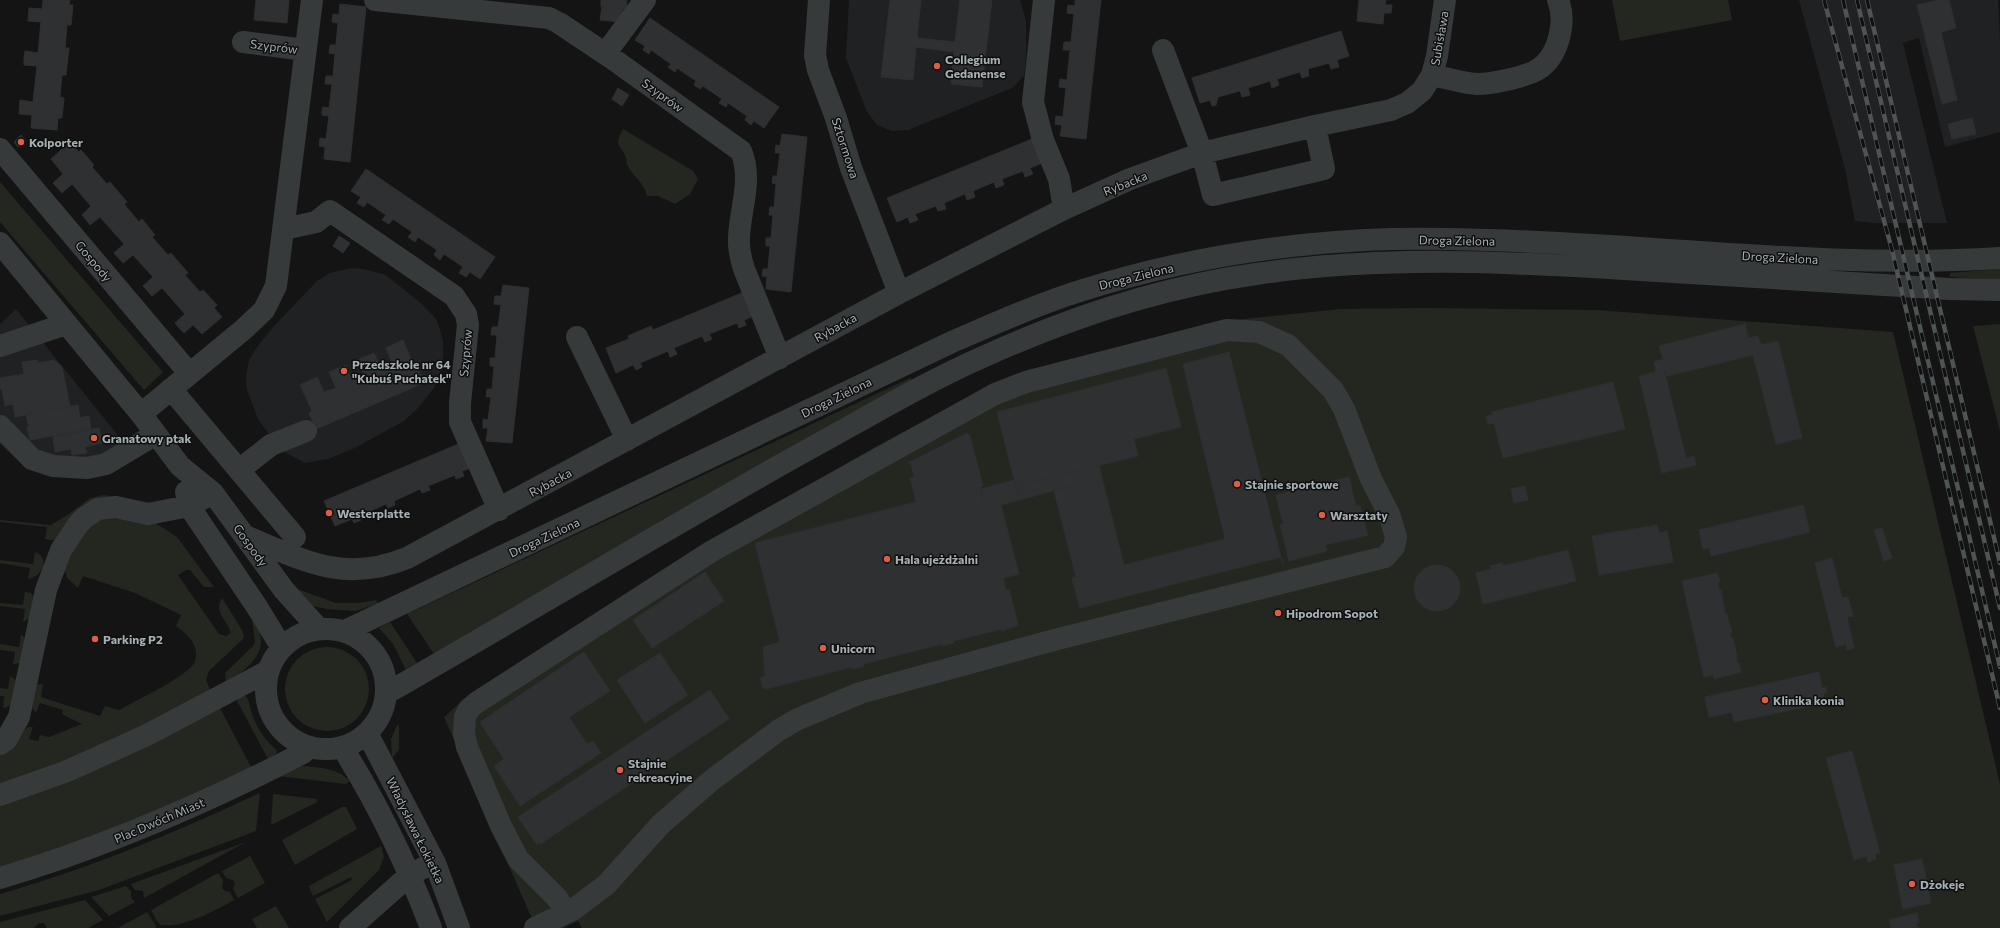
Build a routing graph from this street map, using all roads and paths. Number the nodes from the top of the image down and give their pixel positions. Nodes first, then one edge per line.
1 (312, 0) edge
2 (375, 0) edge
3 (646, 0) edge
4 (819, 0) edge
5 (1044, 0) edge
6 (1445, 0) edge
7 (1558, 0) edge
8 (417, 3) edge
9 (243, 42) dead end
10 (305, 50) junction
11 (1163, 50) dead end
12 (605, 54) junction
13 (1432, 75) junction
14 (1315, 126) junction
15 (0, 149) edge
16 (1202, 153) junction
17 (1064, 209) junction
18 (284, 229) junction
19 (0, 243) edge
20 (2000, 258) edge
21 (2000, 290) edge
22 (899, 293) junction
23 (66, 324) junction
24 (577, 337) dead end
25 (0, 346) edge
26 (780, 358) junction
27 (189, 373) junction
28 (170, 389) junction
29 (141, 414) junction
30 (0, 426) edge
31 (306, 431) dead end
32 (156, 434) junction
33 (627, 440) junction
34 (180, 466) junction
35 (239, 470) junction
36 (213, 492) junction
37 (189, 506) junction
38 (499, 510) junction
39 (245, 536) junction
40 (294, 537) dead end
41 (319, 629) junction
42 (345, 631) junction
43 (282, 648) junction
44 (268, 671) junction
45 (387, 692) junction
46 (367, 734) junction
47 (0, 744) edge
48 (310, 747) junction
49 (342, 748) junction
50 (0, 796) edge
51 (434, 863) junction
52 (411, 874) junction
53 (0, 878) edge
54 (563, 913) junction
55 (350, 928) edge
56 (431, 928) edge
57 (459, 928) edge
58 (535, 928) edge

1 - 10 street, Szyprów
2 - 8 street, Szyprów
3 - 12 street
4 - 22 street, Sztormowa
5 - 17 street
6 - 13 street, Subisława
7 - 13 street
8 - 12 street, Szyprów
9 - 10 street, Szyprów
10 - 18 street, Szyprów
11 - 16 street
12 - 26 street, Szyprów
13 - 14 street, Rybacka
14 - 16 street, Rybacka
14 - 16 street
15 - 27 street, Gospody
16 - 17 street, Rybacka
17 - 22 street, Rybacka
18 - 27 street, Szyprów
18 - 38 street, Szyprów
19 - 23 street, Gospody
20 - 42 street, Droga Zielona
21 - 45 street, Droga Zielona
22 - 26 street, Rybacka
23 - 25 street
23 - 29 street, Gospody
24 - 33 street
26 - 33 street, Rybacka
27 - 28 street, Szyprów
28 - 29 street, Szyprów
28 - 35 street
29 - 32 street, Gospody
30 - 32 street
31 - 35 street
32 - 34 street, Gospody
33 - 38 street, Rybacka
34 - 36 street, Gospody
34 - 37 street, Gospody
35 - 40 street
36 - 37 street
36 - 39 street, Gospody
37 - 43 street, Gospody
37 - 47 street
38 - 39 street, Rybacka
39 - 41 street, Gospody
41 - 42 street
41 - 43 street
42 - 45 street
43 - 44 street
44 - 48 street
44 - 50 street
45 - 46 street
46 - 49 street
46 - 51 street, Władysława Łokietka
48 - 49 street
48 - 53 street, Plac Dwóch Miast
49 - 52 street, Władysława Łokietka
51 - 52 street
51 - 57 street, Władysława Łokietka
52 - 55 street
52 - 56 street, Władysława Łokietka
54 - 54 street
54 - 58 street

